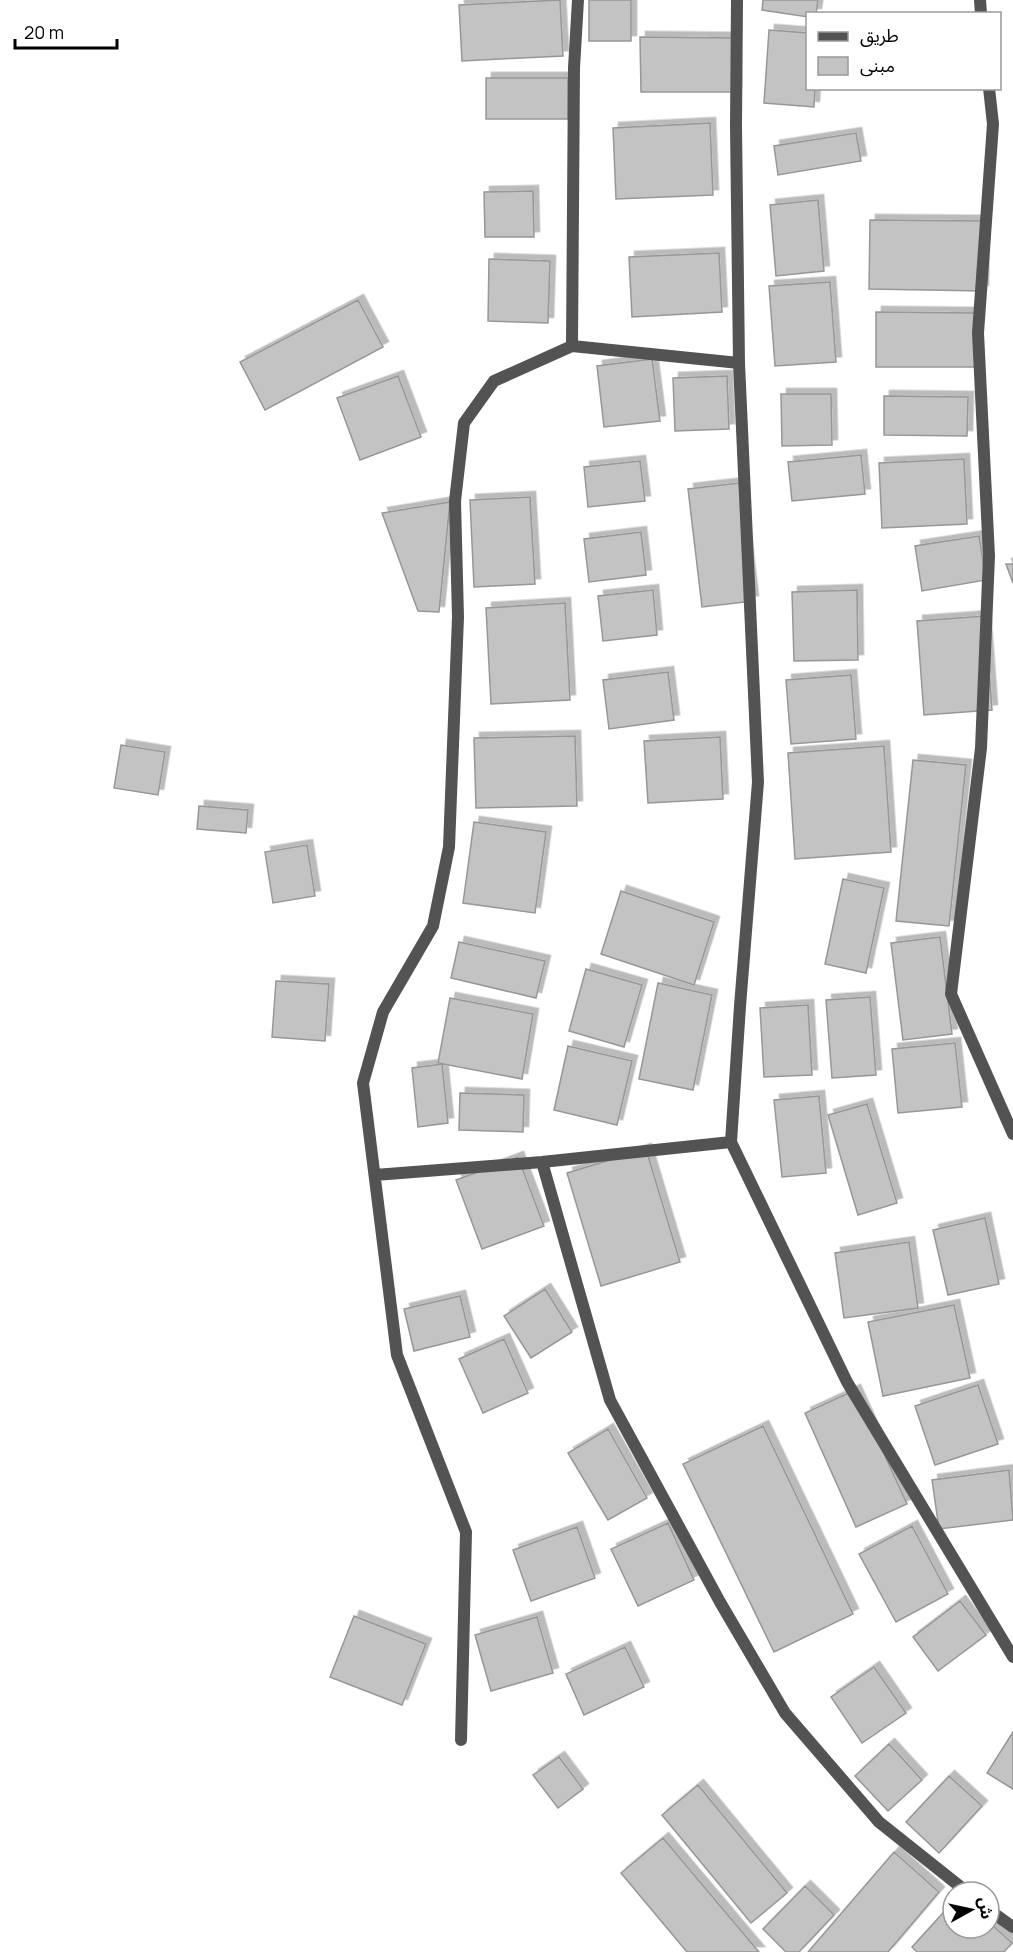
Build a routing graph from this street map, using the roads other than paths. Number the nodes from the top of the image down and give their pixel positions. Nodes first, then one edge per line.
1 (578, 0) edge
2 (737, 0) edge
3 (989, 90) edge
4 (572, 346) junction
5 (739, 363) junction
6 (1013, 1134) edge
7 (731, 1142) junction
8 (542, 1162) junction
9 (375, 1175) junction
10 (1013, 1657) edge
11 (461, 1740) dead end
12 (952, 1880) edge

1 - 4 street
2 - 5 street
3 - 6 street
4 - 5 street
4 - 9 street
5 - 7 street
7 - 8 street
7 - 10 street
8 - 9 street
8 - 12 street
9 - 11 street

